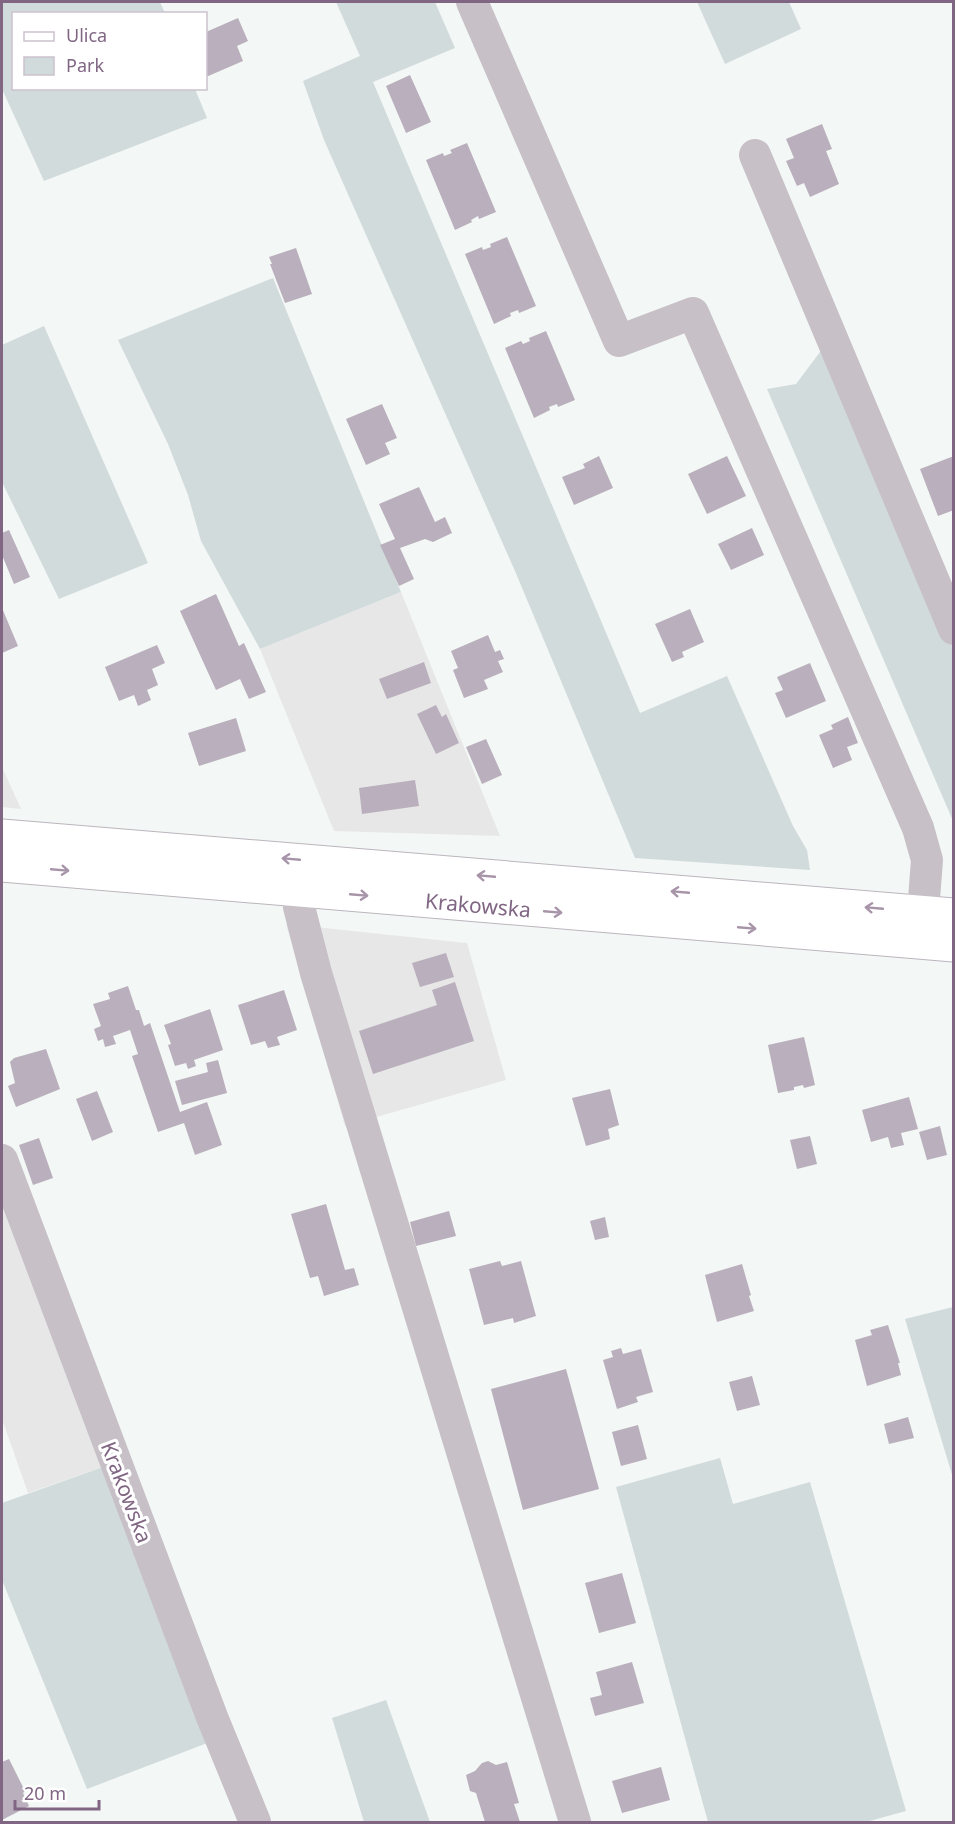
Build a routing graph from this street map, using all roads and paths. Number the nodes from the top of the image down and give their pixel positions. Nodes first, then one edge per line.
1 (472, 2) edge
2 (755, 155) dead end
3 (954, 629) edge
4 (2, 836) edge
5 (2, 865) edge
6 (298, 890) junction
7 (938, 913) edge
8 (954, 945) edge
9 (2, 1160) edge
10 (255, 1822) edge
11 (575, 1822) edge

1 - 7 street
2 - 3 street
7 -> 4 main road, Krakowska
5 -> 6 main road, Krakowska
6 -> 8 main road, Krakowska
6 - 11 street
9 - 10 street, Krakowska

